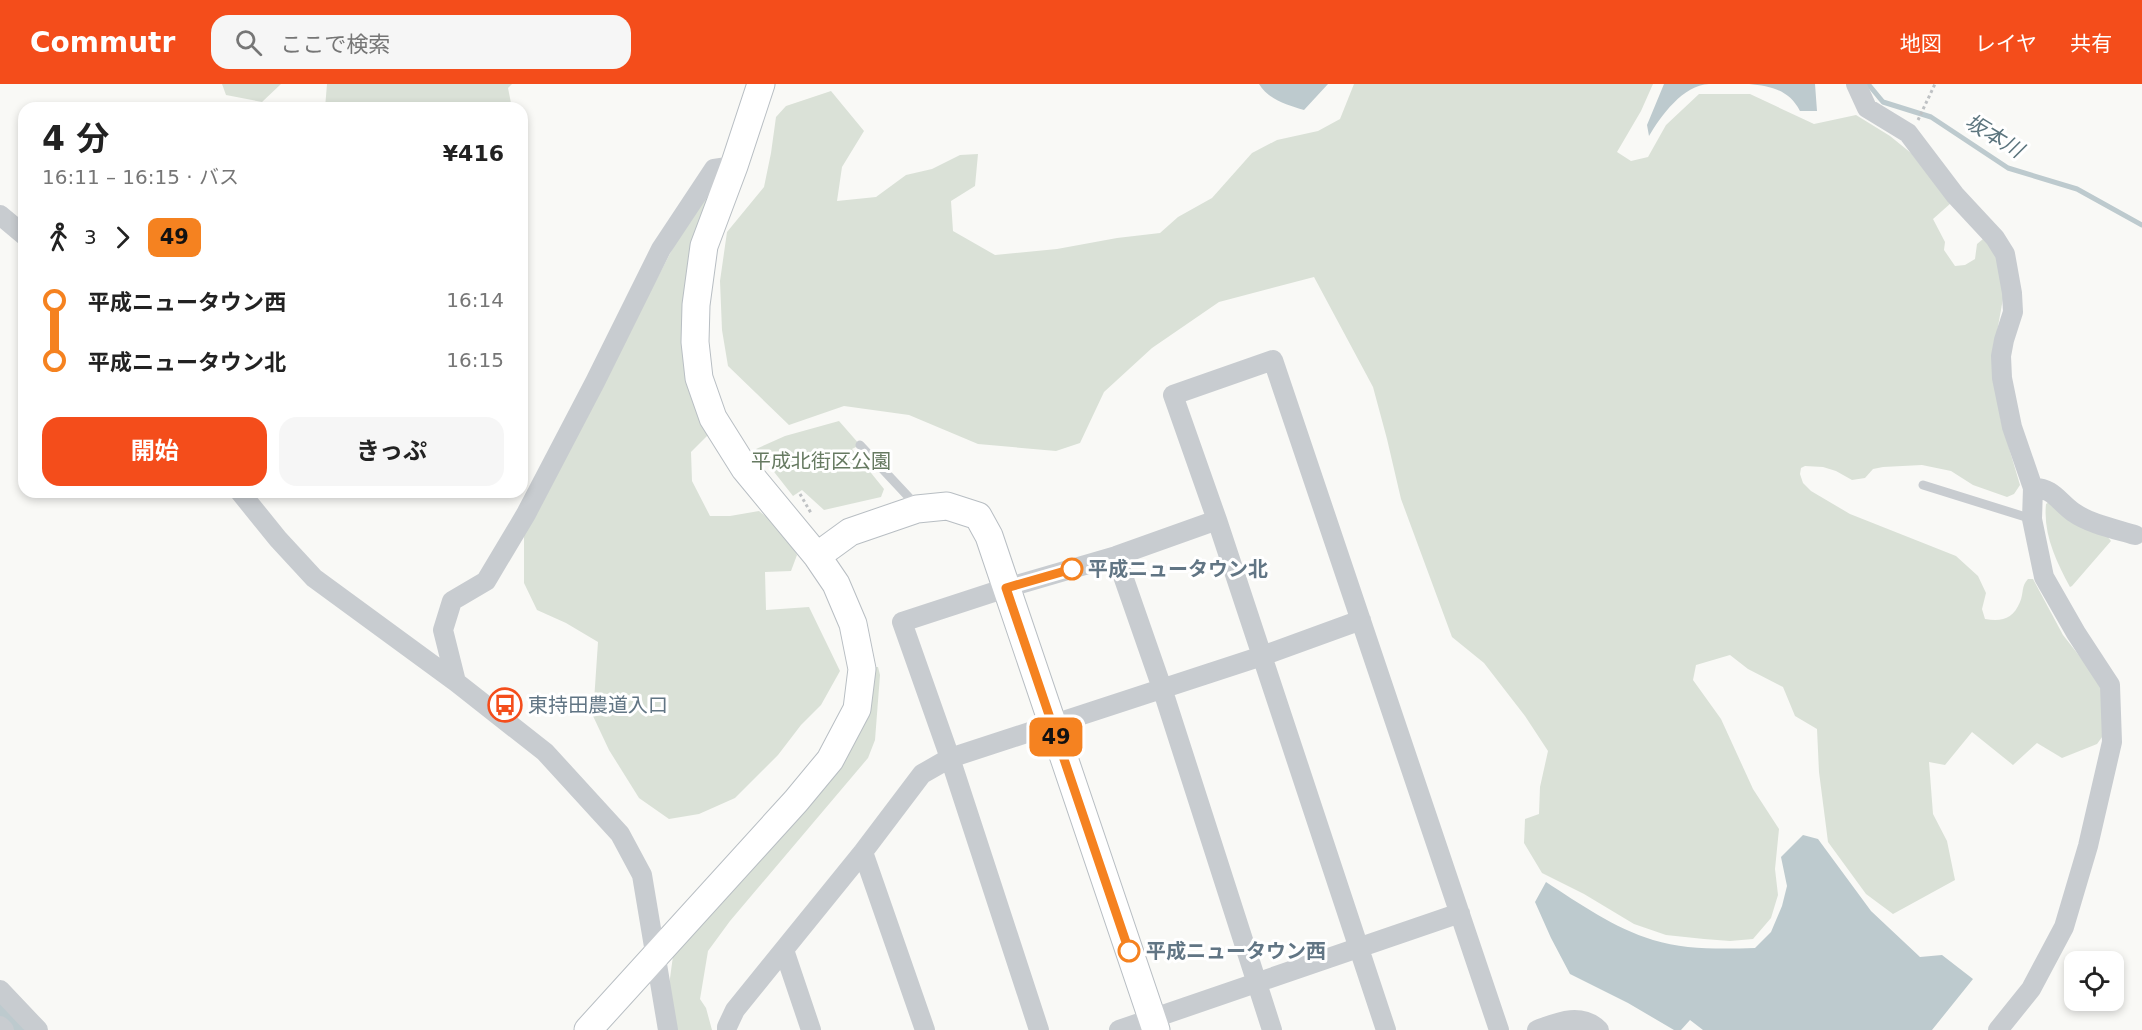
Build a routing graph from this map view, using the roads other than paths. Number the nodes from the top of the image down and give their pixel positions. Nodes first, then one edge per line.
1 (761, 84) edge
2 (1856, 84) edge
3 (734, 166) junction
4 (0, 215) edge
5 (18, 230) edge
6 (860, 445) dead end
7 (1923, 485) dead end
8 (2033, 488) junction
9 (245, 498) edge
10 (920, 508) junction
11 (2032, 519) junction
12 (1217, 520) junction
13 (2135, 535) dead end
14 (817, 556) junction
15 (1116, 556) junction
16 (1006, 588) junction
17 (1361, 620) junction
18 (1262, 656) junction
19 (456, 682) junction
20 (1162, 688) junction
21 (1052, 725) junction
22 (950, 759) junction
23 (863, 852) junction
24 (1460, 913) junction
25 (1359, 948) junction
26 (784, 950) junction
27 (657, 955) junction
28 (1256, 982) junction
29 (0, 990) edge
30 (1154, 1025) edge
31 (0, 1026) edge
32 (4, 1030) edge
33 (38, 1030) edge
34 (588, 1030) edge
35 (668, 1030) edge
36 (727, 1030) edge
37 (811, 1030) edge
38 (925, 1030) edge
39 (1039, 1030) edge
40 (1119, 1030) edge
41 (1272, 1030) edge
42 (1386, 1030) edge
43 (1499, 1030) edge
44 (1537, 1030) edge
45 (1599, 1030) edge
46 (1998, 1030) edge

1 - 3 street
2 - 8 street
3 - 14 street
3 - 19 street
4 - 5 street
6 - 10 lane
7 - 11 lane
8 - 11 street
8 - 13 street
9 - 19 street
10 - 14 street
10 - 16 street
11 - 46 street
12 - 15 street
12 - 17 street
12 - 18 street
14 - 27 street
15 - 16 street
15 - 20 street
16 - 21 street
16 - 22 street
17 - 18 street
17 - 24 street
18 - 20 street
18 - 25 street
19 - 27 street
20 - 21 street
20 - 28 street
21 - 22 street
21 - 30 street
22 - 23 street
22 - 39 street
23 - 26 street
23 - 38 street
24 - 25 street
24 - 43 street
25 - 28 street
25 - 42 street
26 - 36 street
26 - 37 street
27 - 34 street
27 - 35 street
28 - 30 street
28 - 41 street
29 - 33 street
30 - 40 street
31 - 32 street
44 - 45 street

